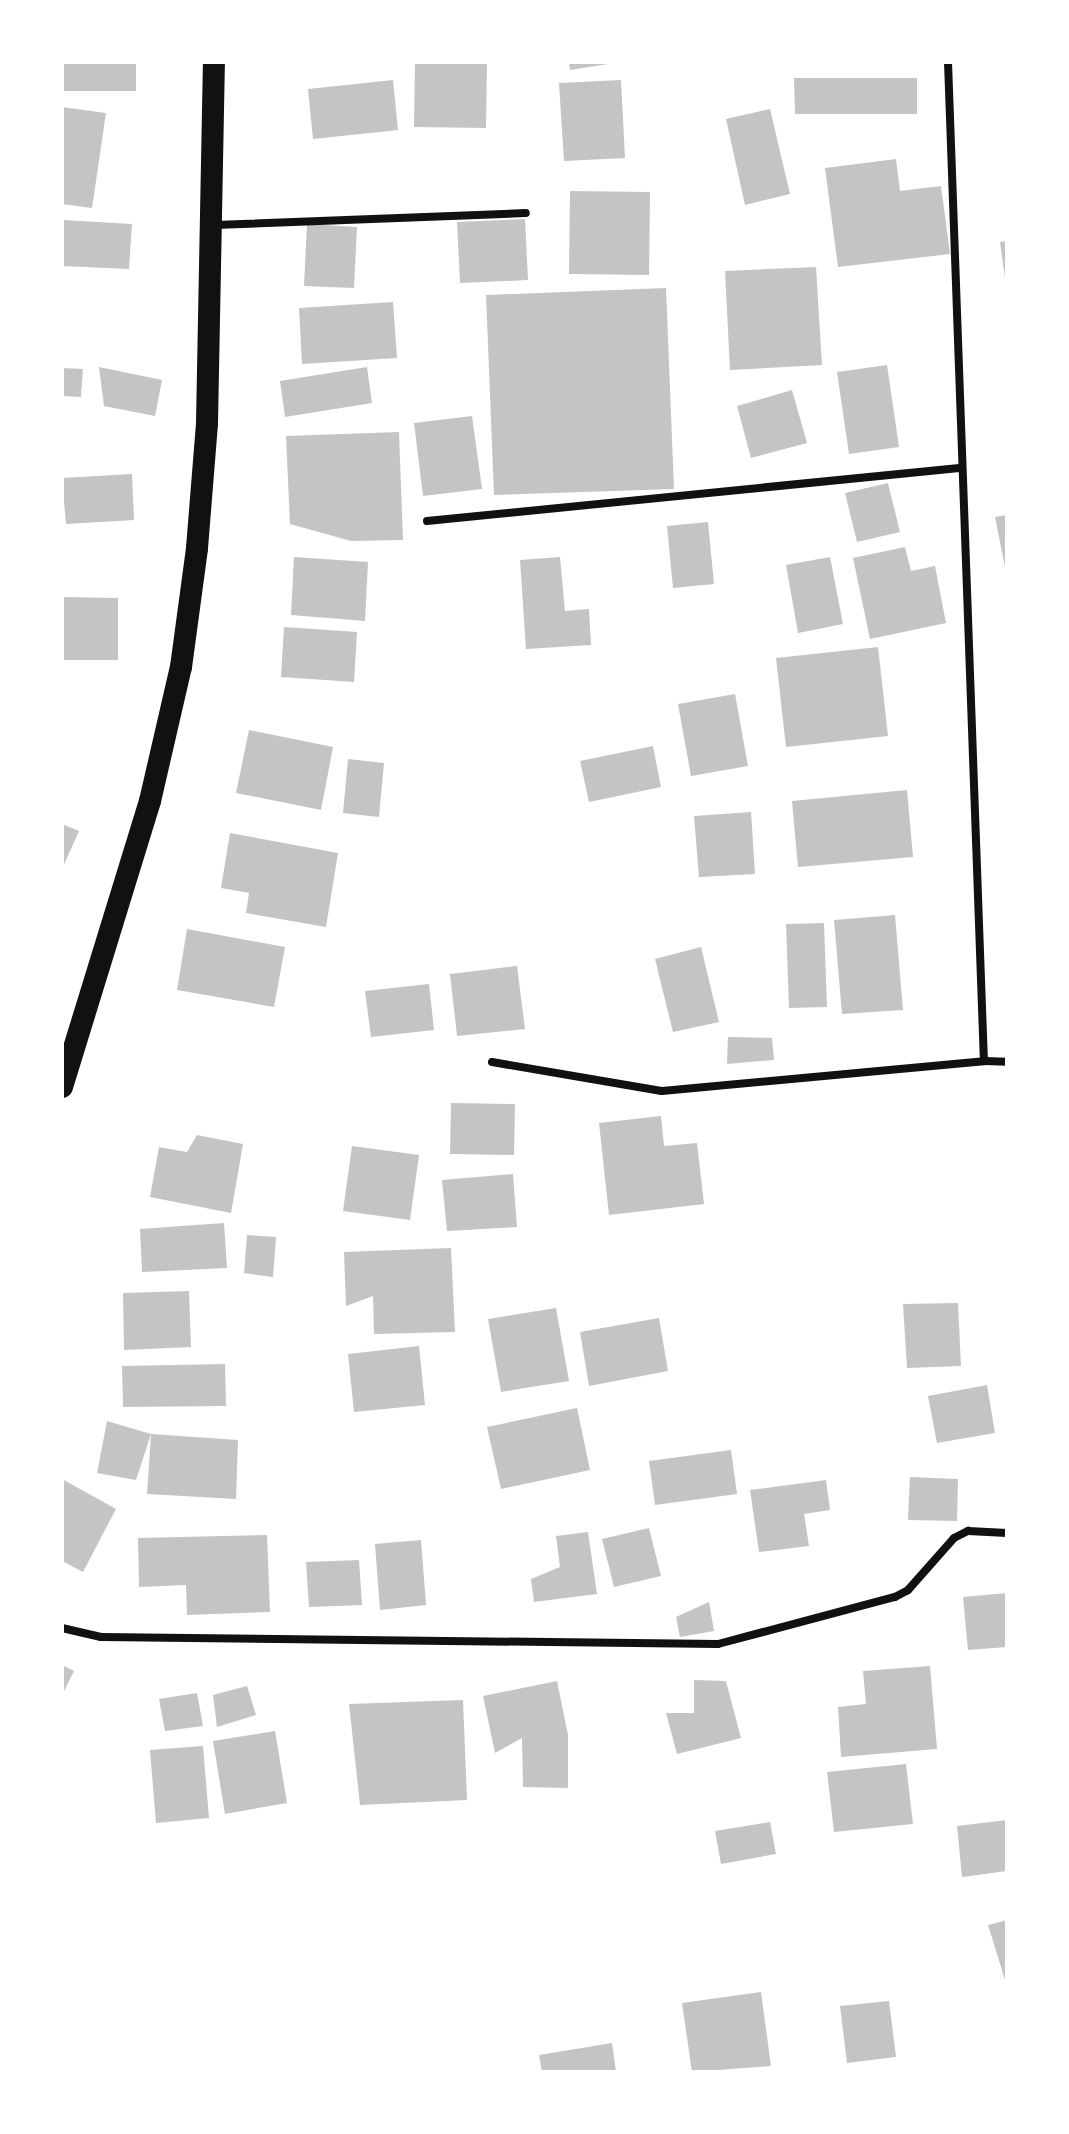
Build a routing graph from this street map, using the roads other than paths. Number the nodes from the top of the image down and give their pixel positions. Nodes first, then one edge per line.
1 (214, 62) edge
2 (948, 62) edge
3 (526, 213) dead end
4 (214, 225) junction
5 (959, 468) junction
6 (427, 521) dead end
7 (984, 1061) junction
8 (492, 1062) dead end
9 (1007, 1062) edge
10 (62, 1087) edge
11 (1007, 1533) edge
12 (62, 1628) edge

1 - 4 highway
2 - 5 street
3 - 4 street
4 - 10 highway
5 - 6 street
5 - 7 street
7 - 8 street
7 - 9 street
11 - 12 street

